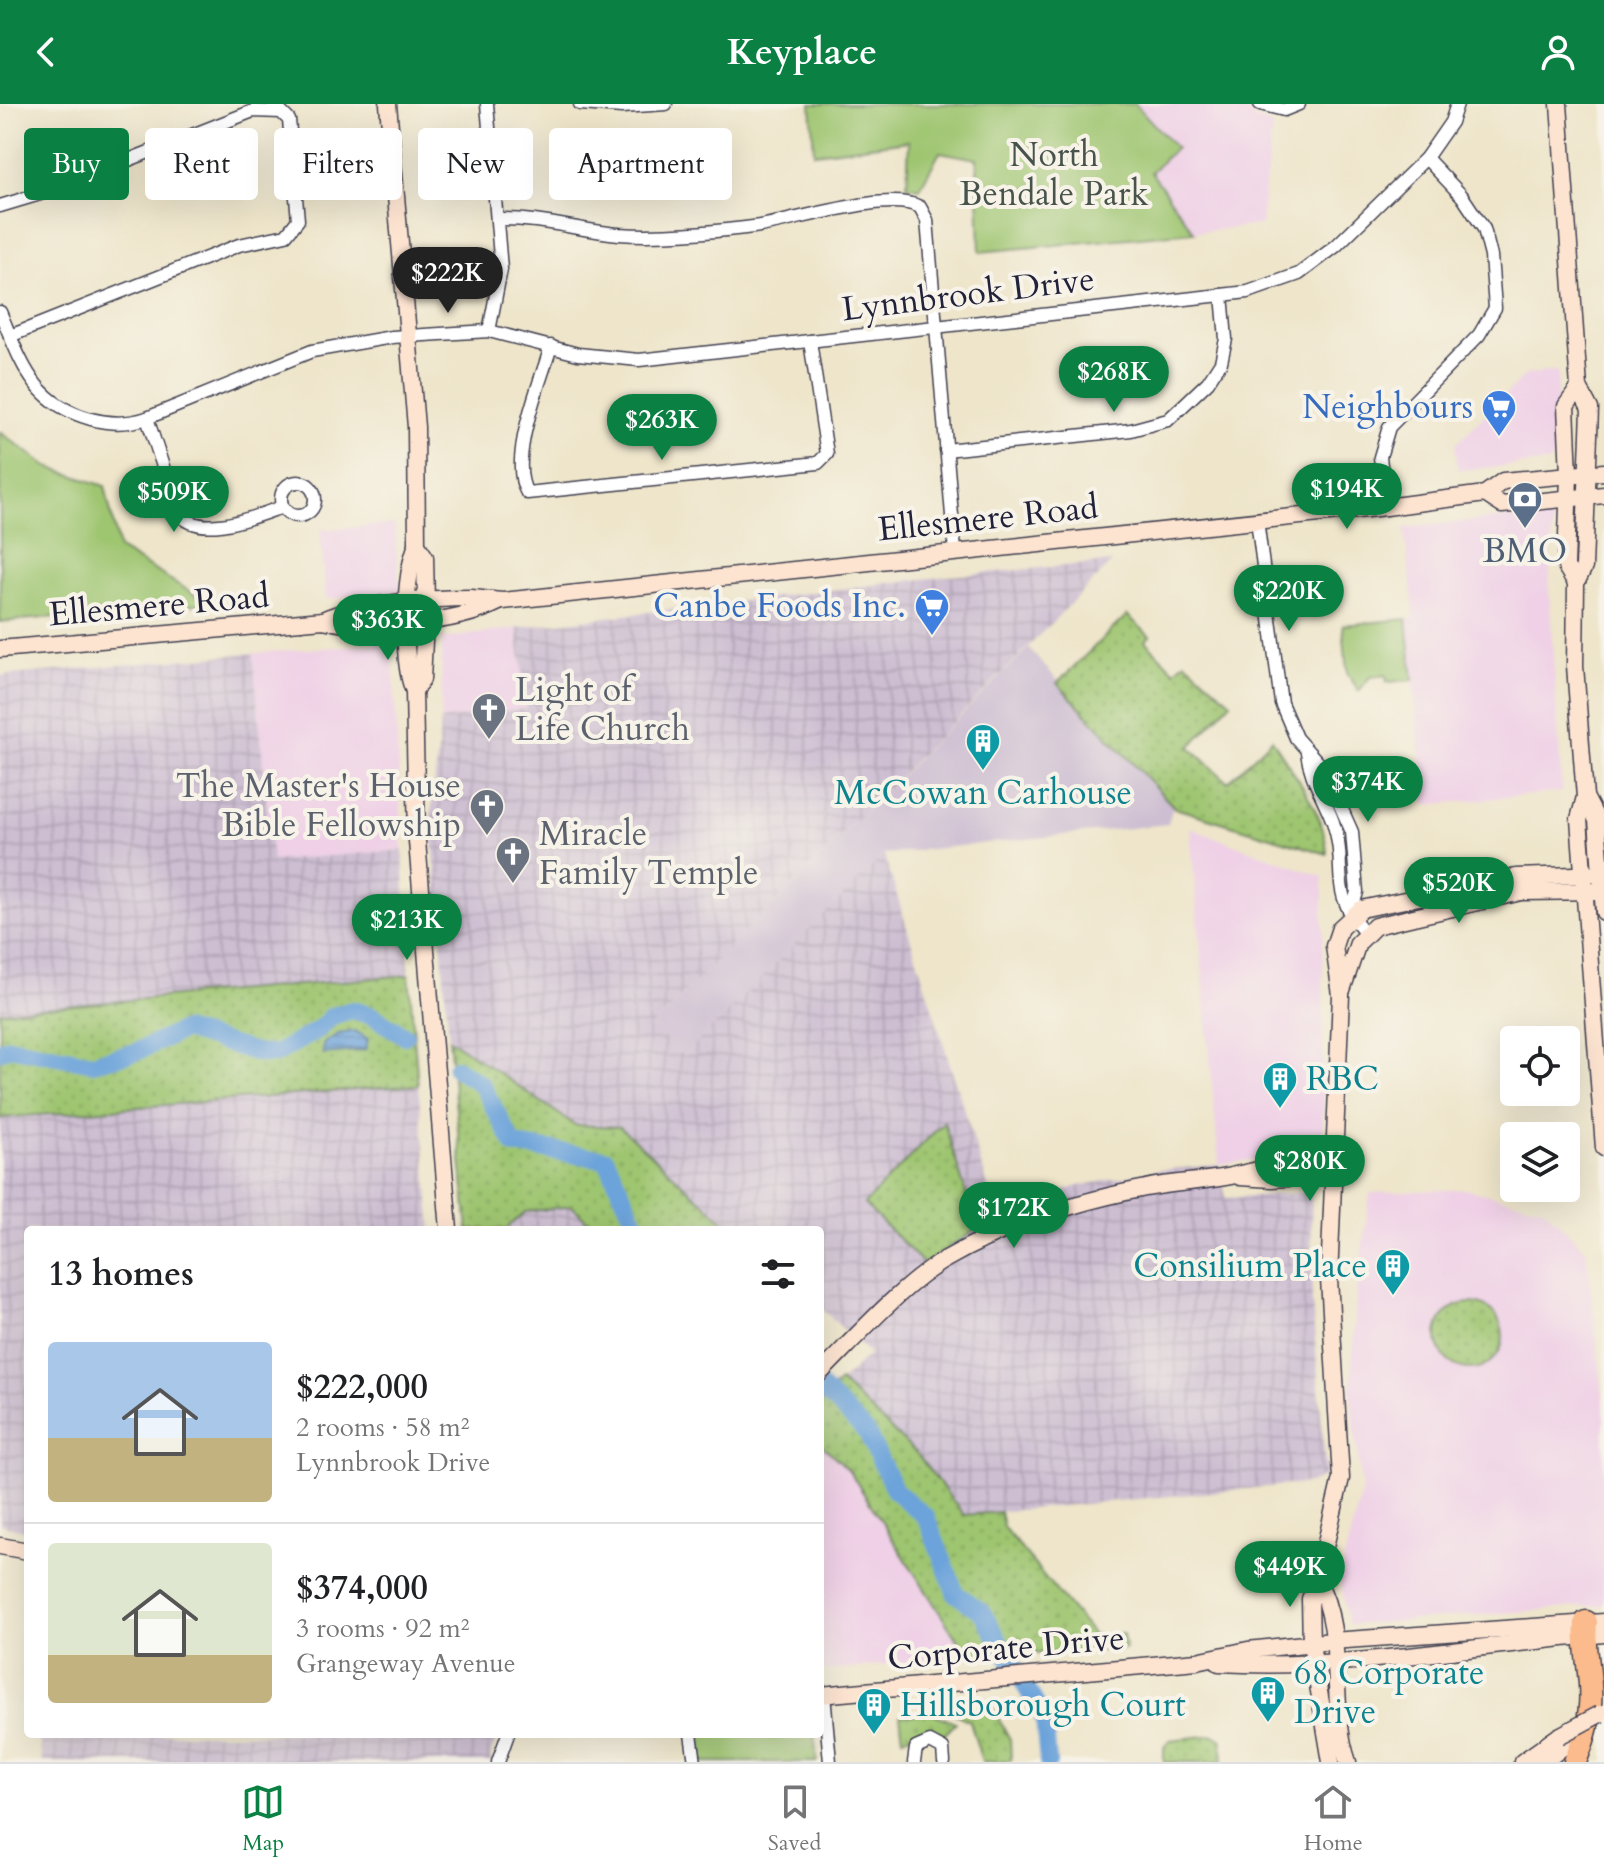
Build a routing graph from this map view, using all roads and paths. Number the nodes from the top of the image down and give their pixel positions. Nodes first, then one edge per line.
1 (388, 104) edge
2 (487, 104) edge
3 (580, 104) edge
4 (666, 104) edge
5 (1260, 104) edge
6 (1299, 104) edge
7 (1457, 104) edge
8 (1559, 104) edge
9 (1426, 158) junction
10 (0, 206) edge
11 (498, 219) junction
12 (1222, 295) junction
13 (0, 312) edge
14 (935, 324) junction
15 (489, 331) junction
16 (409, 335) junction
17 (10, 336) junction
18 (810, 341) junction
19 (551, 346) junction
20 (1579, 388) junction
21 (147, 418) junction
22 (946, 450) junction
23 (1597, 472) edge
24 (1569, 475) junction
25 (1485, 494) junction
26 (1596, 495) edge
27 (1568, 499) junction
28 (282, 507) dead end
29 (1386, 507) junction
30 (1257, 520) junction
31 (417, 545) junction
32 (955, 551) junction
33 (1576, 583) junction
34 (426, 602) junction
35 (499, 602) junction
36 (408, 604) junction
37 (323, 620) junction
38 (415, 621) junction
39 (0, 649) edge
40 (1585, 797) junction
41 (1581, 873) junction
42 (1603, 874) edge
43 (1499, 889) junction
44 (1582, 891) junction
45 (1603, 891) edge
46 (1416, 906) junction
47 (1604, 912) edge
48 (1350, 916) junction
49 (1365, 933) junction
50 (1341, 995) junction
51 (1604, 1148) edge
52 (1332, 1167) junction
53 (449, 1226) edge
54 (824, 1369) edge
55 (0, 1546) edge
56 (24, 1550) edge
57 (1317, 1581) junction
58 (1595, 1628) edge
59 (1458, 1631) junction
60 (1332, 1641) junction
61 (1311, 1644) junction
62 (1460, 1650) junction
63 (1197, 1661) junction
64 (1335, 1662) junction
65 (1315, 1663) junction
66 (824, 1694) edge
67 (824, 1711) edge
68 (1600, 1720) edge
69 (507, 1738) edge
70 (692, 1738) edge
71 (1568, 1746) edge
72 (498, 1762) edge
73 (695, 1762) edge
74 (830, 1762) edge
75 (914, 1762) edge
76 (944, 1762) edge
77 (1331, 1762) edge
78 (1348, 1762) edge
79 (1522, 1762) edge
80 (1544, 1762) edge

1 - 16 street
2 - 11 street
3 - 4 street
5 - 6 street
7 - 9 street, Lynnbrook Drive
8 - 20 street
9 - 12 street, Lynnbrook Drive
9 - 29 street
10 - 17 street
11 - 14 street
11 - 15 street
12 - 14 street, Lynnbrook Drive
12 - 22 street
13 - 17 street, Lynnbrook Drive
14 - 18 street, Lynnbrook Drive
14 - 22 street
15 - 16 street, Lynnbrook Drive
15 - 19 street, Lynnbrook Drive
16 - 21 street, Lynnbrook Drive
16 - 31 street
17 - 21 street, Lynnbrook Drive
18 - 19 street, Lynnbrook Drive
18 - 19 street
20 - 23 street
20 - 24 street
21 - 28 street
22 - 32 street
23 - 24 street, Ellesmere Road
23 - 26 street
24 - 25 street, Ellesmere Road
24 - 27 street
25 - 27 street, Ellesmere Road
25 - 29 street, Ellesmere Road
26 - 27 street, Ellesmere Road
26 - 33 street
27 - 33 street
29 - 30 street, Ellesmere Road
30 - 32 street, Ellesmere Road
30 - 48 street
31 - 34 street
31 - 36 street
32 - 35 street, Ellesmere Road
33 - 40 street
34 - 35 street, Ellesmere Road
34 - 36 street, Ellesmere Road
34 - 38 street
35 - 38 street, Ellesmere Road
36 - 37 street, Ellesmere Road
36 - 38 street
37 - 38 street, Ellesmere Road
37 - 39 street, Ellesmere Road
38 - 53 street
40 - 41 street
40 - 42 street
41 - 42 street
41 - 43 street
41 - 44 street
42 - 45 street
43 - 44 street
43 - 46 street
44 - 45 street
44 - 51 street
45 - 47 street
46 - 48 street
46 - 49 street
48 - 49 street
48 - 50 street
49 - 50 street
50 - 52 street
52 - 54 street
52 - 57 street
55 - 56 street
57 - 60 street
57 - 61 street
58 - 59 street, Corporate Drive
58 - 62 street, Corporate Drive
58 - 71 highway
59 - 60 street, Corporate Drive
59 - 62 street
60 - 61 street, Corporate Drive
60 - 64 street
61 - 63 street, Corporate Drive
61 - 65 street
62 - 64 street, Corporate Drive
63 - 65 street, Corporate Drive
63 - 66 street, Corporate Drive
64 - 65 street, Corporate Drive
64 - 78 street
65 - 77 street
67 - 74 street
68 - 71 street, bridge
69 - 72 street
70 - 73 street
71 - 79 street
71 - 80 street
75 - 76 street

